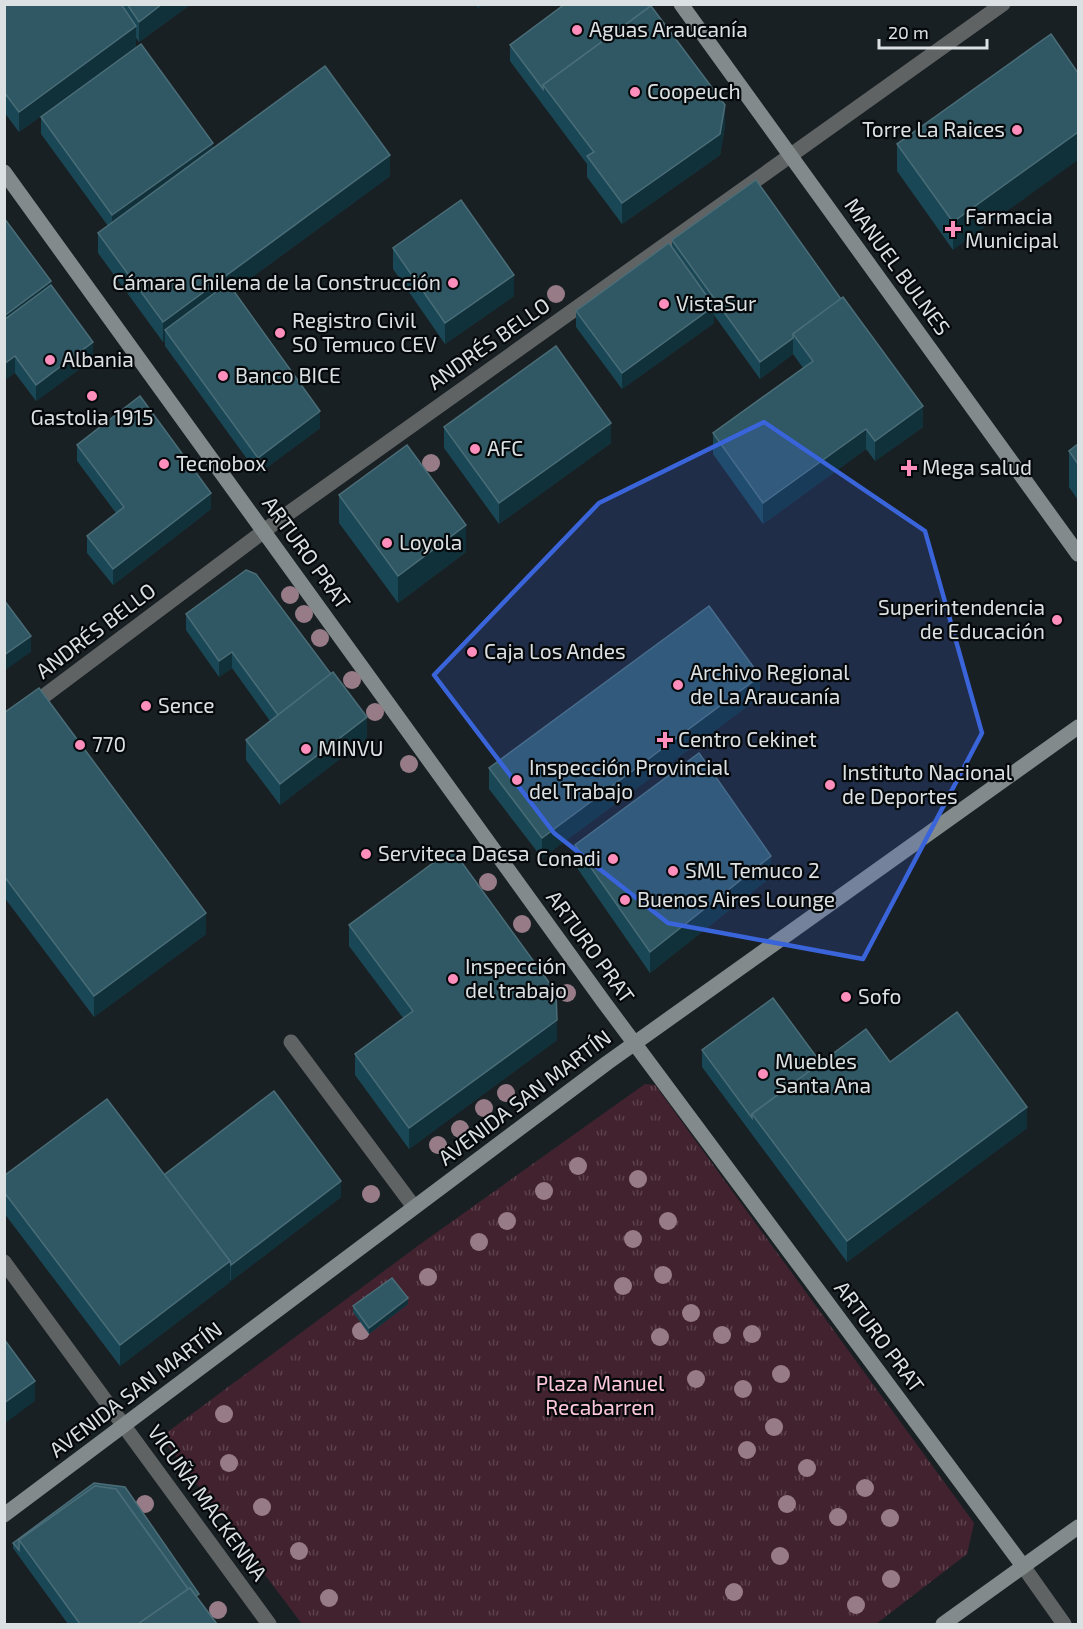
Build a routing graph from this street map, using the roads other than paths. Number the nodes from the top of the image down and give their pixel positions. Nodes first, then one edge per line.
1 (681, 4) edge
2 (1003, 4) edge
3 (790, 156) junction
4 (4, 172) edge
5 (264, 531) junction
6 (1078, 554) edge
7 (4, 726) edge
8 (1078, 727) edge
9 (291, 1042) dead end
10 (634, 1044) junction
11 (414, 1207) junction
12 (4, 1262) edge
13 (124, 1425) junction
14 (4, 1515) edge
15 (1078, 1527) edge
16 (1023, 1566) junction
17 (269, 1624) edge
18 (943, 1624) edge
19 (1064, 1624) edge

1 - 3 street, MANUEL BULNES
2 - 3 street, ANDRÉS BELLO
3 - 5 street, ANDRÉS BELLO
3 - 6 street, MANUEL BULNES
4 - 5 street, ARTURO PRAT
5 - 7 street, ANDRÉS BELLO
5 - 10 street, ARTURO PRAT
8 - 10 street, AVENIDA SAN MARTÍN
9 - 11 street
10 - 11 street, AVENIDA SAN MARTÍN
10 - 16 street, ARTURO PRAT
11 - 13 street, AVENIDA SAN MARTÍN
12 - 13 street, VICUÑA MACKENNA
13 - 14 street, AVENIDA SAN MARTÍN
13 - 17 street, VICUÑA MACKENNA
15 - 16 street
16 - 18 street
16 - 19 street, ARTURO PRAT

